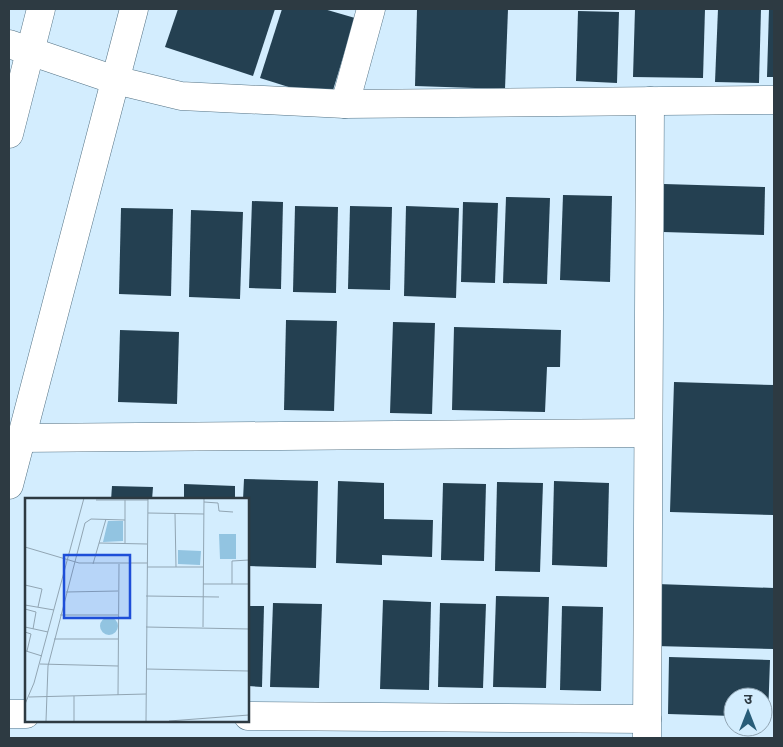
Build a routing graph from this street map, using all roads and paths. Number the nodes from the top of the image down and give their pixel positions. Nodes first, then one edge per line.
1 (42, 9) edge
2 (134, 9) edge
3 (371, 9) edge
4 (19, 48) edge
5 (115, 80) junction
6 (774, 100) edge
7 (650, 102) junction
8 (345, 104) junction
9 (9, 134) edge
10 (648, 433) junction
11 (20, 438) junction
12 (9, 485) edge
13 (9, 714) edge
14 (25, 714) edge
15 (249, 716) edge
16 (647, 728) edge

1 - 4 street
2 - 5 street
3 - 8 street
4 - 5 street
4 - 9 street
5 - 8 street
5 - 11 street
6 - 7 street
7 - 8 street
7 - 10 street
10 - 11 street
10 - 16 street
11 - 12 street
13 - 14 street
15 - 16 street

